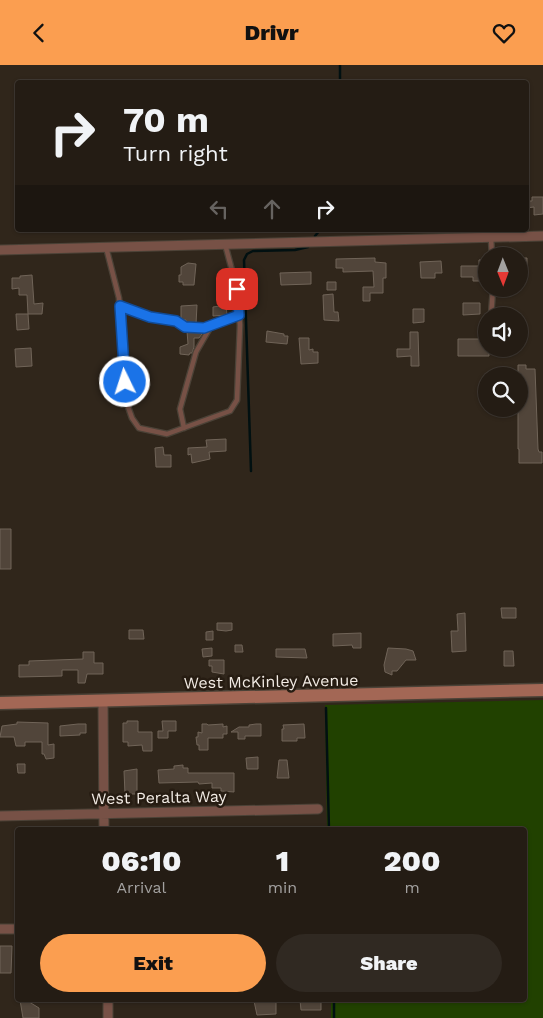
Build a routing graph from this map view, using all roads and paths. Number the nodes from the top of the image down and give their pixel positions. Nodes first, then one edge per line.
1 (543, 236) edge
2 (490, 238) junction
3 (225, 245) junction
4 (106, 247) junction
5 (491, 247) edge
6 (0, 250) edge
7 (120, 306) junction
8 (239, 315) junction
9 (211, 325) junction
10 (184, 428) junction
11 (543, 690) edge
12 (103, 701) junction
13 (0, 703) edge
14 (318, 809) dead end
15 (104, 813) junction
16 (0, 816) edge
17 (104, 827) edge
18 (0, 929) edge
19 (15, 929) edge
20 (108, 1002) edge
21 (108, 1018) edge

1 - 2 street
2 - 3 street
2 - 5 lane
3 - 4 street
3 - 8 lane
4 - 6 street
4 - 7 lane
7 - 9 lane
7 - 10 lane
8 - 9 lane
8 - 10 lane
9 - 10 lane
11 - 12 main road, West McKinley Avenue
12 - 13 main road, West McKinley Avenue
12 - 15 street
14 - 15 street, West Peralta Way
15 - 16 street, West Peralta Way
15 - 17 street
18 - 19 street
20 - 21 street

